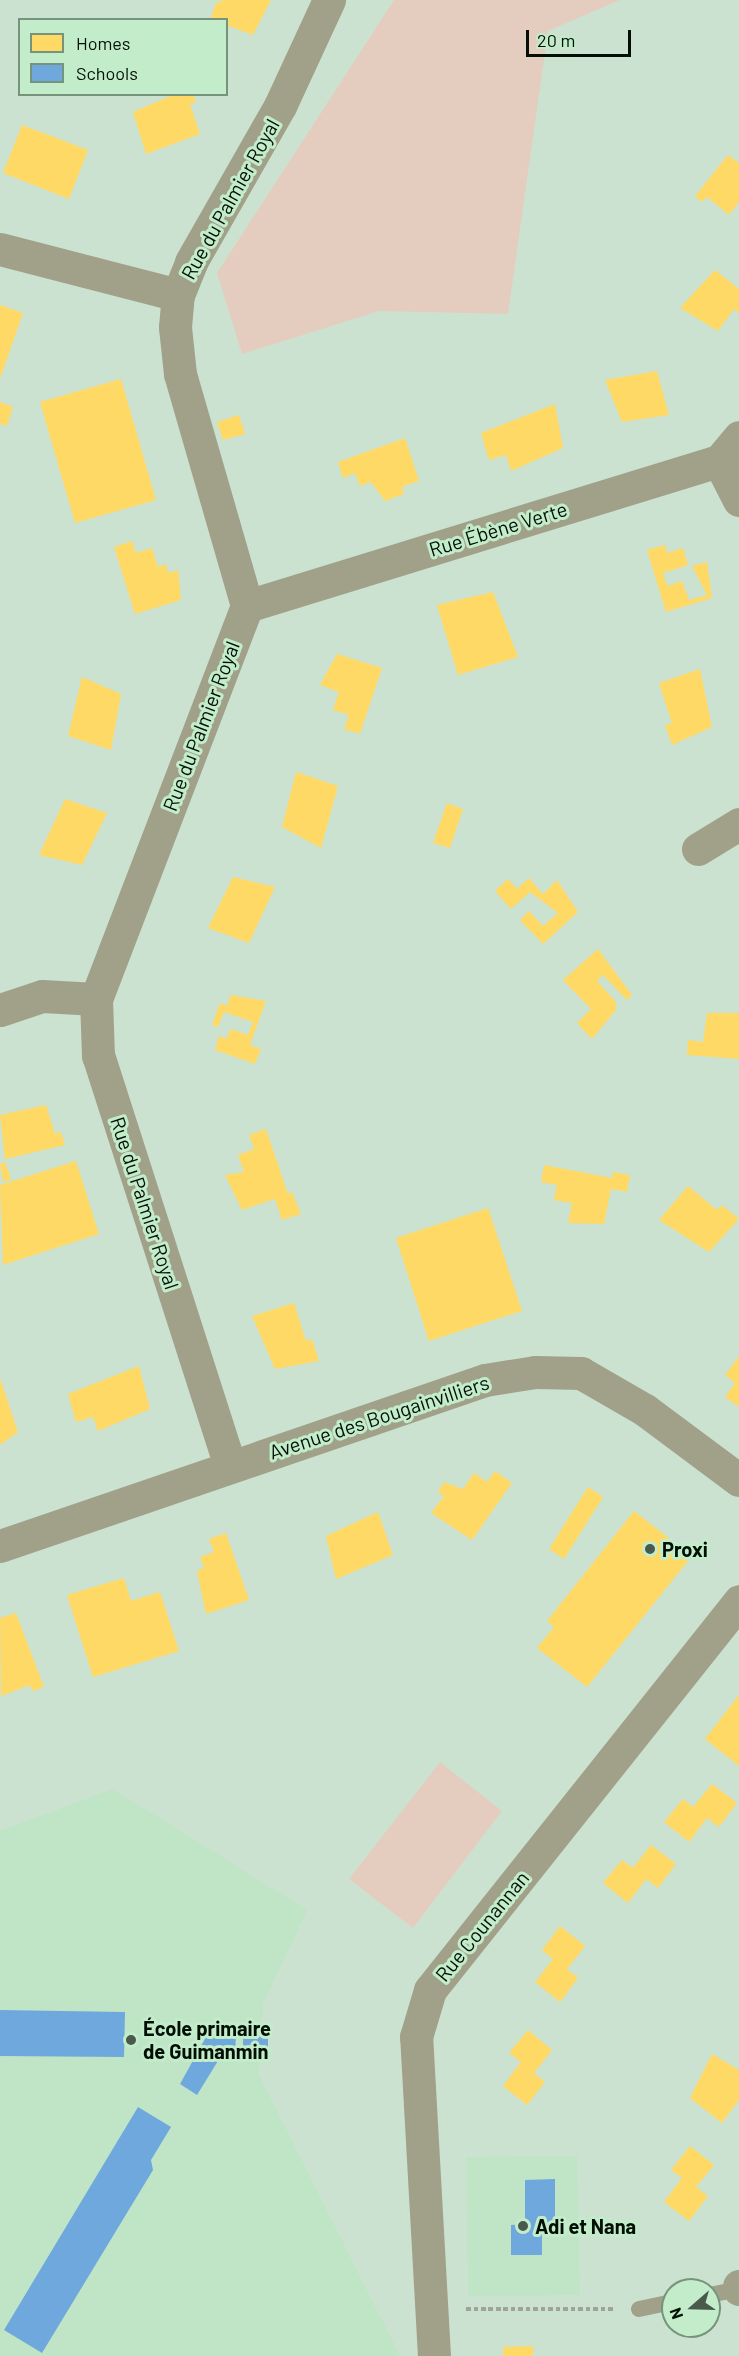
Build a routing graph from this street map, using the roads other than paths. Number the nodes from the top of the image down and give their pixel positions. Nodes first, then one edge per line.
1 (329, 0) edge
2 (0, 249) edge
3 (178, 295) junction
4 (729, 449) edge
5 (739, 500) edge
6 (247, 606) junction
7 (739, 824) edge
8 (698, 849) dead end
9 (96, 999) junction
10 (0, 1010) edge
11 (230, 1466) junction
12 (739, 1480) edge
13 (0, 1546) edge
14 (739, 1601) edge
15 (739, 2288) edge
16 (721, 2292) edge
17 (661, 2304) edge
18 (639, 2309) road end
19 (434, 2356) edge

1 - 3 street, Rue du Palmier Royal
2 - 3 street
3 - 6 street, Rue du Palmier Royal
4 - 5 street
4 - 6 street, Rue Ébène Verte
6 - 9 street, Rue du Palmier Royal
7 - 8 street
9 - 10 street
9 - 11 street, Rue du Palmier Royal
11 - 12 street, Avenue des Bougainvilliers
11 - 13 street, Avenue des Bougainvilliers
14 - 19 street, Rue Counannan
15 - 16 lane
17 - 18 lane

